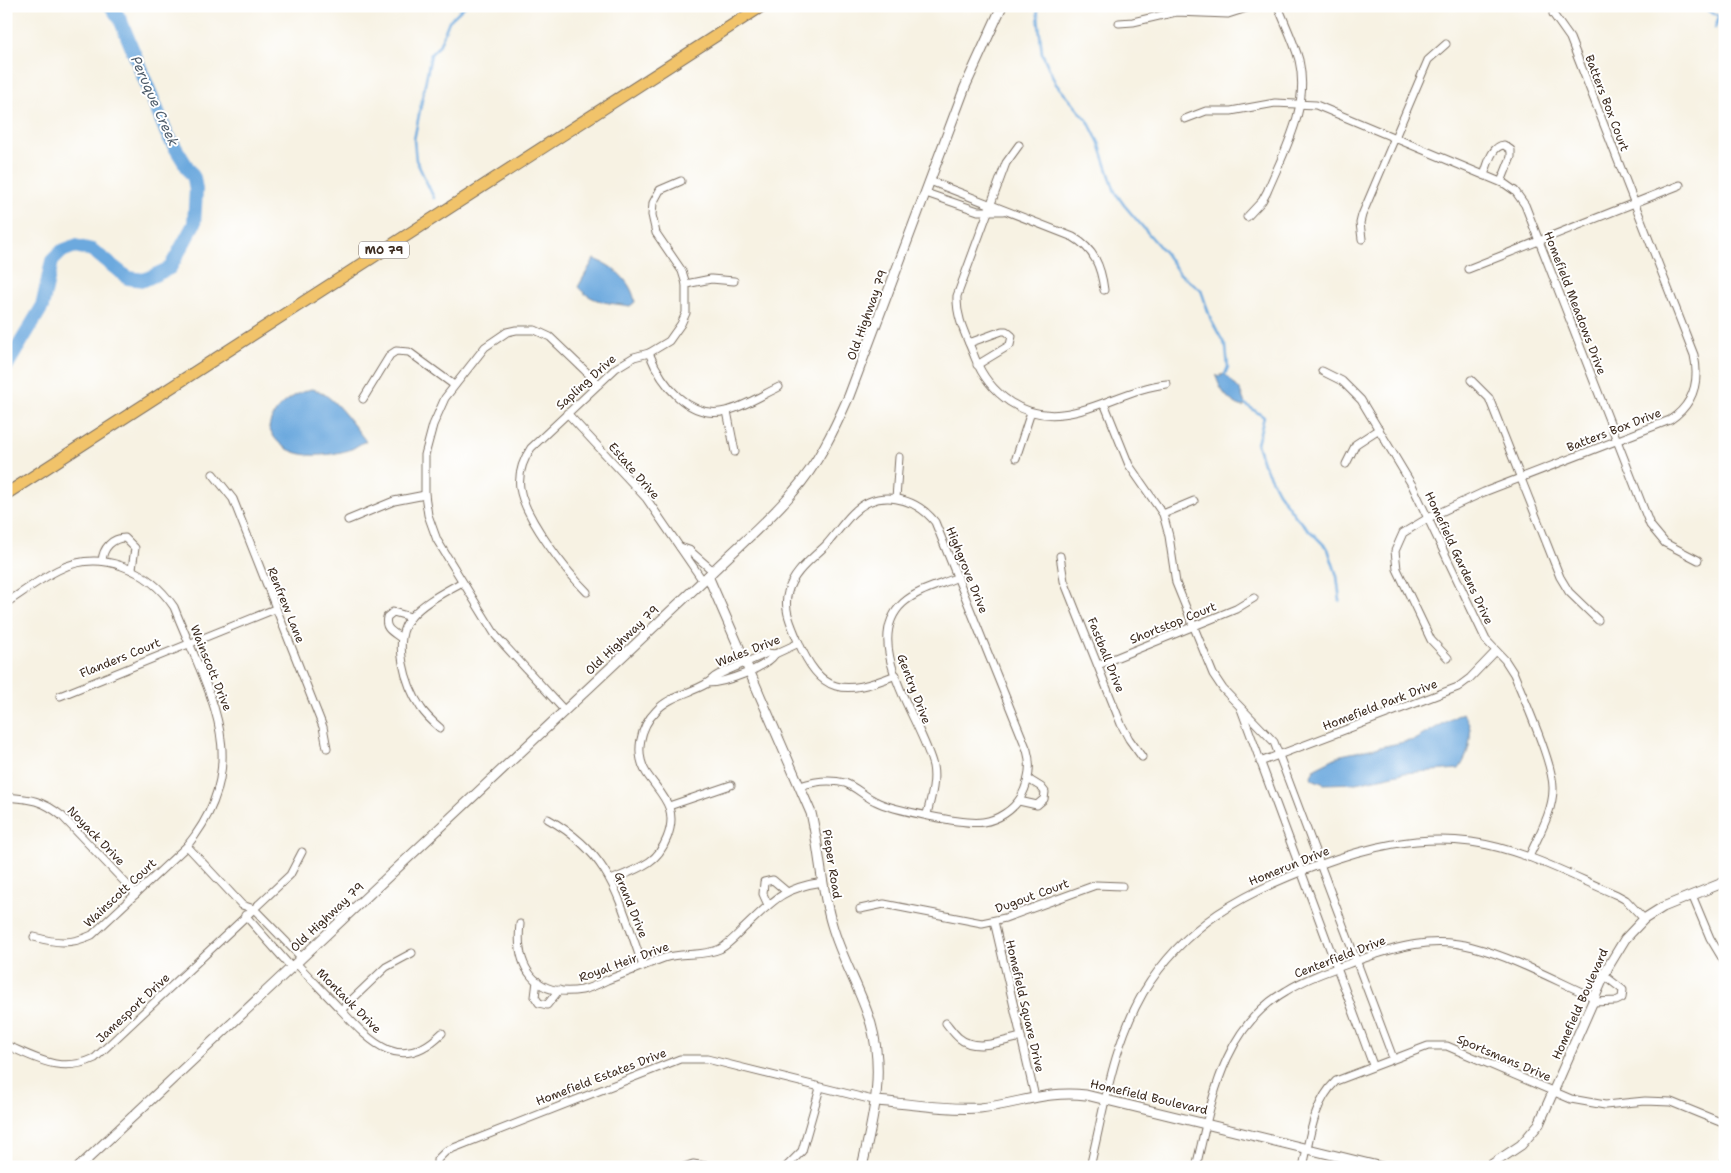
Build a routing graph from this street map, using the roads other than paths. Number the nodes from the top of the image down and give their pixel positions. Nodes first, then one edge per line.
1 (762, 6) edge
2 (1002, 6) edge
3 (1253, 6) edge
4 (1278, 6) edge
5 (1553, 14) dead end
6 (1119, 23) dead end
7 (1446, 44) dead end
8 (1301, 103) junction
9 (1185, 118) dead end
10 (1394, 137) junction
11 (1019, 145) dead end
12 (1484, 175) junction
13 (681, 180) dead end
14 (930, 181) junction
15 (1501, 182) junction
16 (1680, 186) dead end
17 (926, 193) junction
18 (1634, 202) junction
19 (991, 204) junction
20 (1003, 211) junction
21 (988, 212) junction
22 (1247, 217) dead end
23 (1362, 239) dead end
24 (1538, 240) junction
25 (1468, 269) dead end
26 (734, 281) dead end
27 (686, 284) junction
28 (1104, 290) dead end
29 (969, 343) junction
30 (649, 353) junction
31 (977, 365) junction
32 (1322, 371) dead end
33 (1471, 380) dead end
34 (599, 384) junction
35 (1167, 384) dead end
36 (454, 386) junction
37 (779, 387) dead end
38 (363, 399) dead end
39 (1104, 403) junction
40 (727, 411) junction
41 (1031, 412) junction
42 (567, 414) junction
43 (1379, 429) junction
44 (1616, 441) junction
45 (735, 452) dead end
46 (899, 457) dead end
47 (1016, 458) dead end
48 (1346, 464) dead end
49 (213, 474) dead end
50 (1520, 478) junction
51 (6, 494) edge
52 (425, 495) junction
53 (896, 498) junction
54 (1194, 501) dead end
55 (1163, 514) junction
56 (1428, 518) junction
57 (348, 520) dead end
58 (680, 547) junction
59 (1060, 556) dead end
60 (1698, 560) dead end
61 (102, 561) junction
62 (132, 569) junction
63 (708, 576) junction
64 (958, 577) junction
65 (462, 582) junction
66 (587, 592) dead end
67 (1254, 598) dead end
68 (6, 603) edge
69 (275, 609) junction
70 (411, 617) junction
71 (1598, 620) dead end
72 (1194, 627) junction
73 (401, 638) junction
74 (188, 643) junction
75 (799, 643) junction
76 (1496, 651) junction
77 (1448, 658) dead end
78 (1098, 666) junction
79 (747, 667) junction
80 (896, 675) junction
81 (60, 696) dead end
82 (1240, 704) junction
83 (565, 711) junction
84 (440, 728) dead end
85 (327, 748) dead end
86 (1280, 754) junction
87 (1142, 757) dead end
88 (1260, 762) junction
89 (1028, 779) junction
90 (731, 785) dead end
91 (800, 786) junction
92 (6, 797) edge
93 (1019, 801) junction
94 (669, 806) junction
95 (927, 814) junction
96 (548, 819) dead end
97 (187, 846) junction
98 (302, 852) dead end
99 (1529, 857) junction
100 (1321, 864) junction
101 (1301, 872) junction
102 (611, 880) junction
103 (823, 882) junction
104 (1725, 882) edge
105 (1122, 886) dead end
106 (786, 892) junction
107 (136, 894) junction
108 (1692, 895) junction
109 (242, 905) junction
110 (768, 905) junction
111 (254, 909) junction
112 (860, 909) dead end
113 (246, 917) junction
114 (1644, 919) junction
115 (994, 921) junction
116 (520, 924) dead end
117 (34, 937) dead end
118 (412, 953) dead end
119 (1357, 961) junction
120 (296, 962) junction
121 (1725, 963) edge
122 (643, 966) junction
123 (1337, 968) junction
124 (1604, 976) junction
125 (537, 981) junction
126 (560, 990) junction
127 (1594, 1000) junction
128 (341, 1010) junction
129 (946, 1023) dead end
130 (442, 1033) dead end
131 (1021, 1037) junction
132 (6, 1045) edge
133 (1392, 1058) junction
134 (1373, 1065) junction
135 (820, 1088) junction
136 (1555, 1092) junction
137 (1035, 1097) junction
138 (1107, 1099) junction
139 (877, 1101) junction
140 (1207, 1124) junction
141 (1725, 1124) edge
142 (1307, 1148) junction
143 (1725, 1160) edge
144 (794, 1164) edge
145 (1498, 1165) edge
146 (79, 1167) edge
147 (437, 1167) edge
148 (684, 1167) edge
149 (713, 1167) edge
150 (786, 1167) edge
151 (862, 1167) edge
152 (1090, 1167) edge
153 (1196, 1167) edge
154 (1303, 1167) edge
155 (1382, 1167) edge
156 (1488, 1167) edge
157 (1722, 1167) edge

1 - 51 main road, MO 79
2 - 14 street, Old Highway 79
3 - 6 street
4 - 8 street
5 - 18 street, Batters Box Court
7 - 10 street
8 - 9 street, Homefield Meadows Drive
8 - 10 street, Homefield Meadows Drive
8 - 22 street
10 - 12 street, Homefield Meadows Drive
10 - 23 street
11 - 19 street
12 - 15 street, Homefield Meadows Drive
12 - 15 street
13 - 27 street, Sapling Drive
14 - 17 street, Old Highway 79
14 - 19 street
15 - 24 street, Homefield Meadows Drive
16 - 18 street
17 - 21 street
17 - 63 street, Old Highway 79
18 - 24 street
18 - 44 street, Batters Box Drive
19 - 20 street
19 - 21 street
20 - 21 street
20 - 28 street
21 - 29 street
24 - 25 street
24 - 44 street, Homefield Meadows Drive
26 - 27 street
27 - 30 street, Sapling Drive
29 - 31 street
29 - 31 street
30 - 34 street, Sapling Drive
30 - 40 street
31 - 41 street
32 - 43 street, Homefield Gardens Drive
33 - 50 street
34 - 36 street
34 - 42 street, Sapling Drive
35 - 39 street
36 - 38 street
36 - 52 street
37 - 40 street
39 - 41 street
39 - 55 street
40 - 45 street
41 - 47 street
42 - 58 street, Estate Drive
42 - 66 street, Sapling Drive
43 - 48 street
43 - 56 street, Homefield Gardens Drive
44 - 50 street, Batters Box Drive
44 - 60 street, Homefield Meadows Drive
46 - 53 street
49 - 69 street, Renfrew Lane
50 - 56 street, Batters Box Drive
50 - 71 street
52 - 57 street
52 - 65 street
53 - 64 street, Highgrove Drive
53 - 75 street, Highgrove Drive
54 - 55 street
55 - 72 street
56 - 76 street, Homefield Gardens Drive
56 - 77 street, Batters Box Drive
58 - 63 street, Estate Drive
58 - 63 street, Estate Drive
59 - 78 street, Fastball Drive
61 - 62 street, Wainscott Drive
61 - 62 street
61 - 68 street, Wainscott Drive
62 - 74 street, Wainscott Drive
63 - 79 street, Pieper Road
63 - 83 street, Old Highway 79
64 - 80 street, Gentry Drive
64 - 89 street, Highgrove Drive
65 - 70 street
65 - 83 street
67 - 72 street, Shortstop Court
69 - 74 street, Flanders Court
69 - 85 street, Renfrew Lane
70 - 73 street
70 - 73 street
72 - 78 street, Shortstop Court
72 - 82 street
73 - 84 street
74 - 81 street, Flanders Court
74 - 97 street, Wainscott Drive
75 - 79 street, Wales Drive
75 - 80 street, Highgrove Drive
76 - 86 street, Homefield Park Drive
76 - 99 street, Homefield Gardens Drive
78 - 87 street, Fastball Drive
79 - 91 street, Pieper Road
79 - 94 street, Wales Drive
80 - 95 street, Gentry Drive
82 - 86 street
82 - 88 street
83 - 120 street, Old Highway 79
86 - 88 street, Homefield Park Drive
86 - 100 street
88 - 101 street
89 - 93 street, Highgrove Drive
89 - 93 street
90 - 94 street
91 - 95 street
91 - 103 street, Pieper Road
92 - 107 street, Noyack Drive
93 - 95 street
94 - 102 street, Wales Drive
96 - 102 street, Grand Drive
97 - 107 street, Wainscott Court
97 - 109 street
98 - 111 street, Jamesport Drive
99 - 100 street, Homerun Drive
99 - 114 street, Homerun Drive
100 - 101 street, Homerun Drive
100 - 119 street
101 - 123 street
101 - 138 street, Homerun Drive
102 - 122 street, Grand Drive
103 - 106 street, Royal Heir Drive
103 - 139 street, Pieper Road
104 - 108 street, Homefield Boulevard
105 - 115 street, Dugout Court
106 - 110 street, Royal Heir Drive
106 - 110 street
107 - 117 street, Wainscott Court
108 - 114 street, Homefield Boulevard
108 - 121 street
109 - 111 street
109 - 113 street
110 - 122 street, Royal Heir Drive
111 - 113 street, Jamesport Drive
111 - 120 street
112 - 115 street, Dugout Court
113 - 120 street
113 - 132 street, Jamesport Drive
114 - 124 street, Homefield Boulevard
115 - 131 street, Homefield Square Drive
116 - 125 street
118 - 128 street
119 - 123 street, Centerfield Drive
119 - 127 street, Centerfield Drive
119 - 133 street
120 - 128 street, Montauk Drive
120 - 146 street, Old Highway 79
122 - 126 street, Royal Heir Drive
123 - 134 street
123 - 140 street, Centerfield Drive
124 - 127 street, Homefield Boulevard
124 - 127 street
125 - 126 street, Royal Heir Drive
125 - 126 street
127 - 136 street, Homefield Boulevard
128 - 130 street, Montauk Drive
129 - 131 street
131 - 137 street, Homefield Square Drive
133 - 134 street, Sportsmans Drive
133 - 136 street, Sportsmans Drive
134 - 142 street, Sportsmans Drive
135 - 139 street, Homefield Estates Drive
135 - 144 street
135 - 147 street, Homefield Estates Drive
136 - 141 street, Sportsmans Drive
136 - 145 street, Homefield Boulevard
137 - 138 street, Homefield Boulevard
137 - 139 street, Homefield Boulevard
138 - 140 street, Homefield Boulevard
138 - 152 street, Homerun Drive
139 - 151 street, Pieper Road
140 - 142 street, Homefield Boulevard
140 - 153 street, Centerfield Drive
142 - 154 street, Sportsmans Drive
142 - 155 street, Homefield Boulevard
143 - 157 street
144 - 150 street
145 - 156 street, Homefield Boulevard
148 - 149 street

